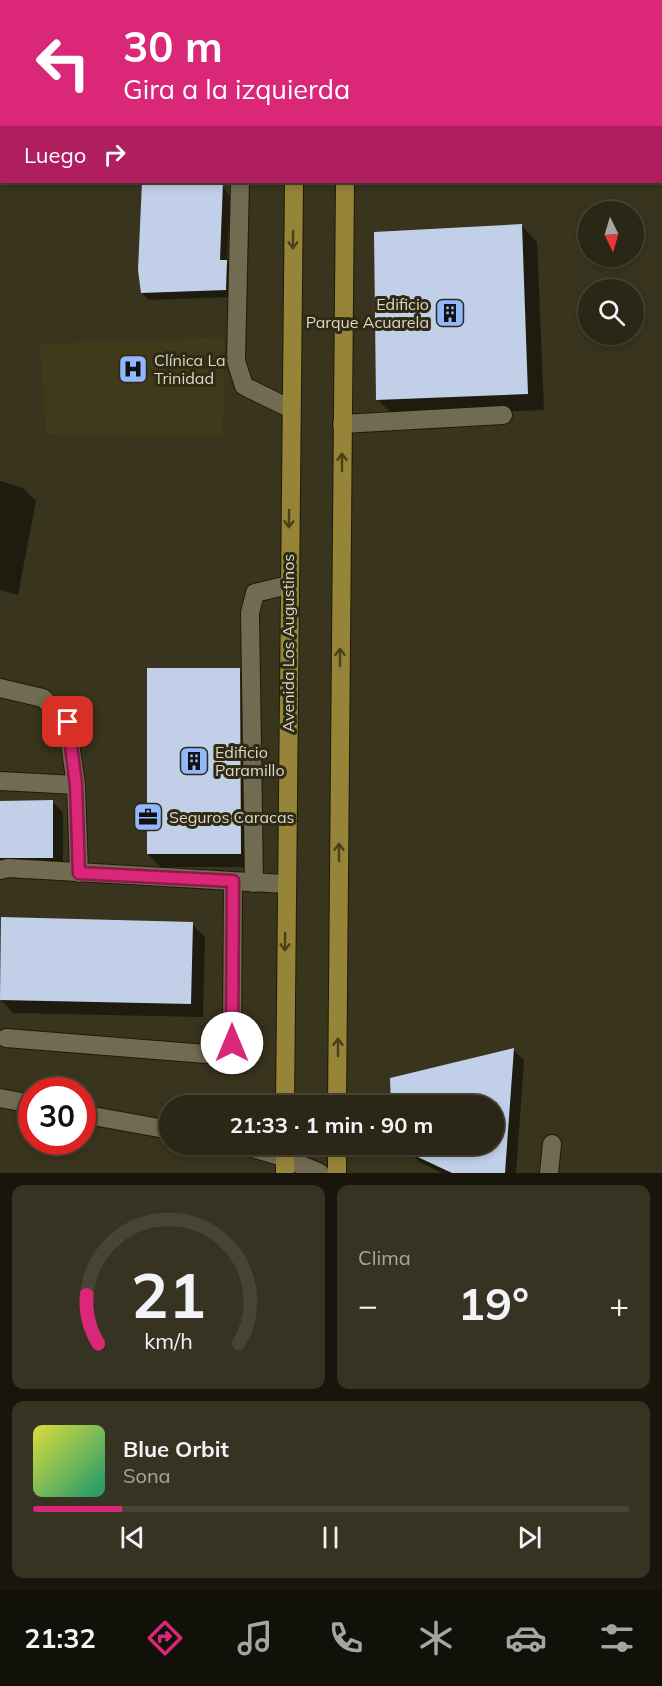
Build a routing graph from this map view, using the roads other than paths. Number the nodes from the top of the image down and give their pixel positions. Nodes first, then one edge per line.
1 (240, 183) edge
2 (294, 183) edge
3 (345, 183) edge
4 (291, 409) junction
5 (503, 415) dead end
6 (342, 424) junction
7 (288, 585) junction
8 (0, 688) edge
9 (0, 781) edge
10 (76, 785) junction
11 (0, 870) edge
12 (79, 873) junction
13 (233, 881) junction
14 (254, 883) junction
15 (286, 884) junction
16 (6, 1038) dead end
17 (285, 1095) edge
18 (337, 1095) edge
19 (0, 1098) edge
20 (18, 1101) edge
21 (96, 1117) edge
22 (159, 1128) edge
23 (552, 1144) dead end
24 (337, 1155) edge
25 (285, 1158) edge
26 (320, 1173) edge
27 (337, 1173) edge
28 (549, 1173) edge

1 - 4 street
2 -> 4 main road, Avenida Los Augustinos
3 - 6 main road
4 -> 7 main road, Avenida Los Augustinos
5 - 6 street
18 -> 6 main road
7 - 14 street
7 - 15 main road, Avenida Los Augustinos
8 - 10 street
9 - 10 street
10 - 12 street
11 - 12 street
12 - 13 street
13 - 14 street
13 - 16 street
14 - 15 street
15 -> 17 main road, Avenida Los Augustinos
19 - 20 street
21 - 22 street
23 - 28 street
24 - 27 main road
25 - 26 street

